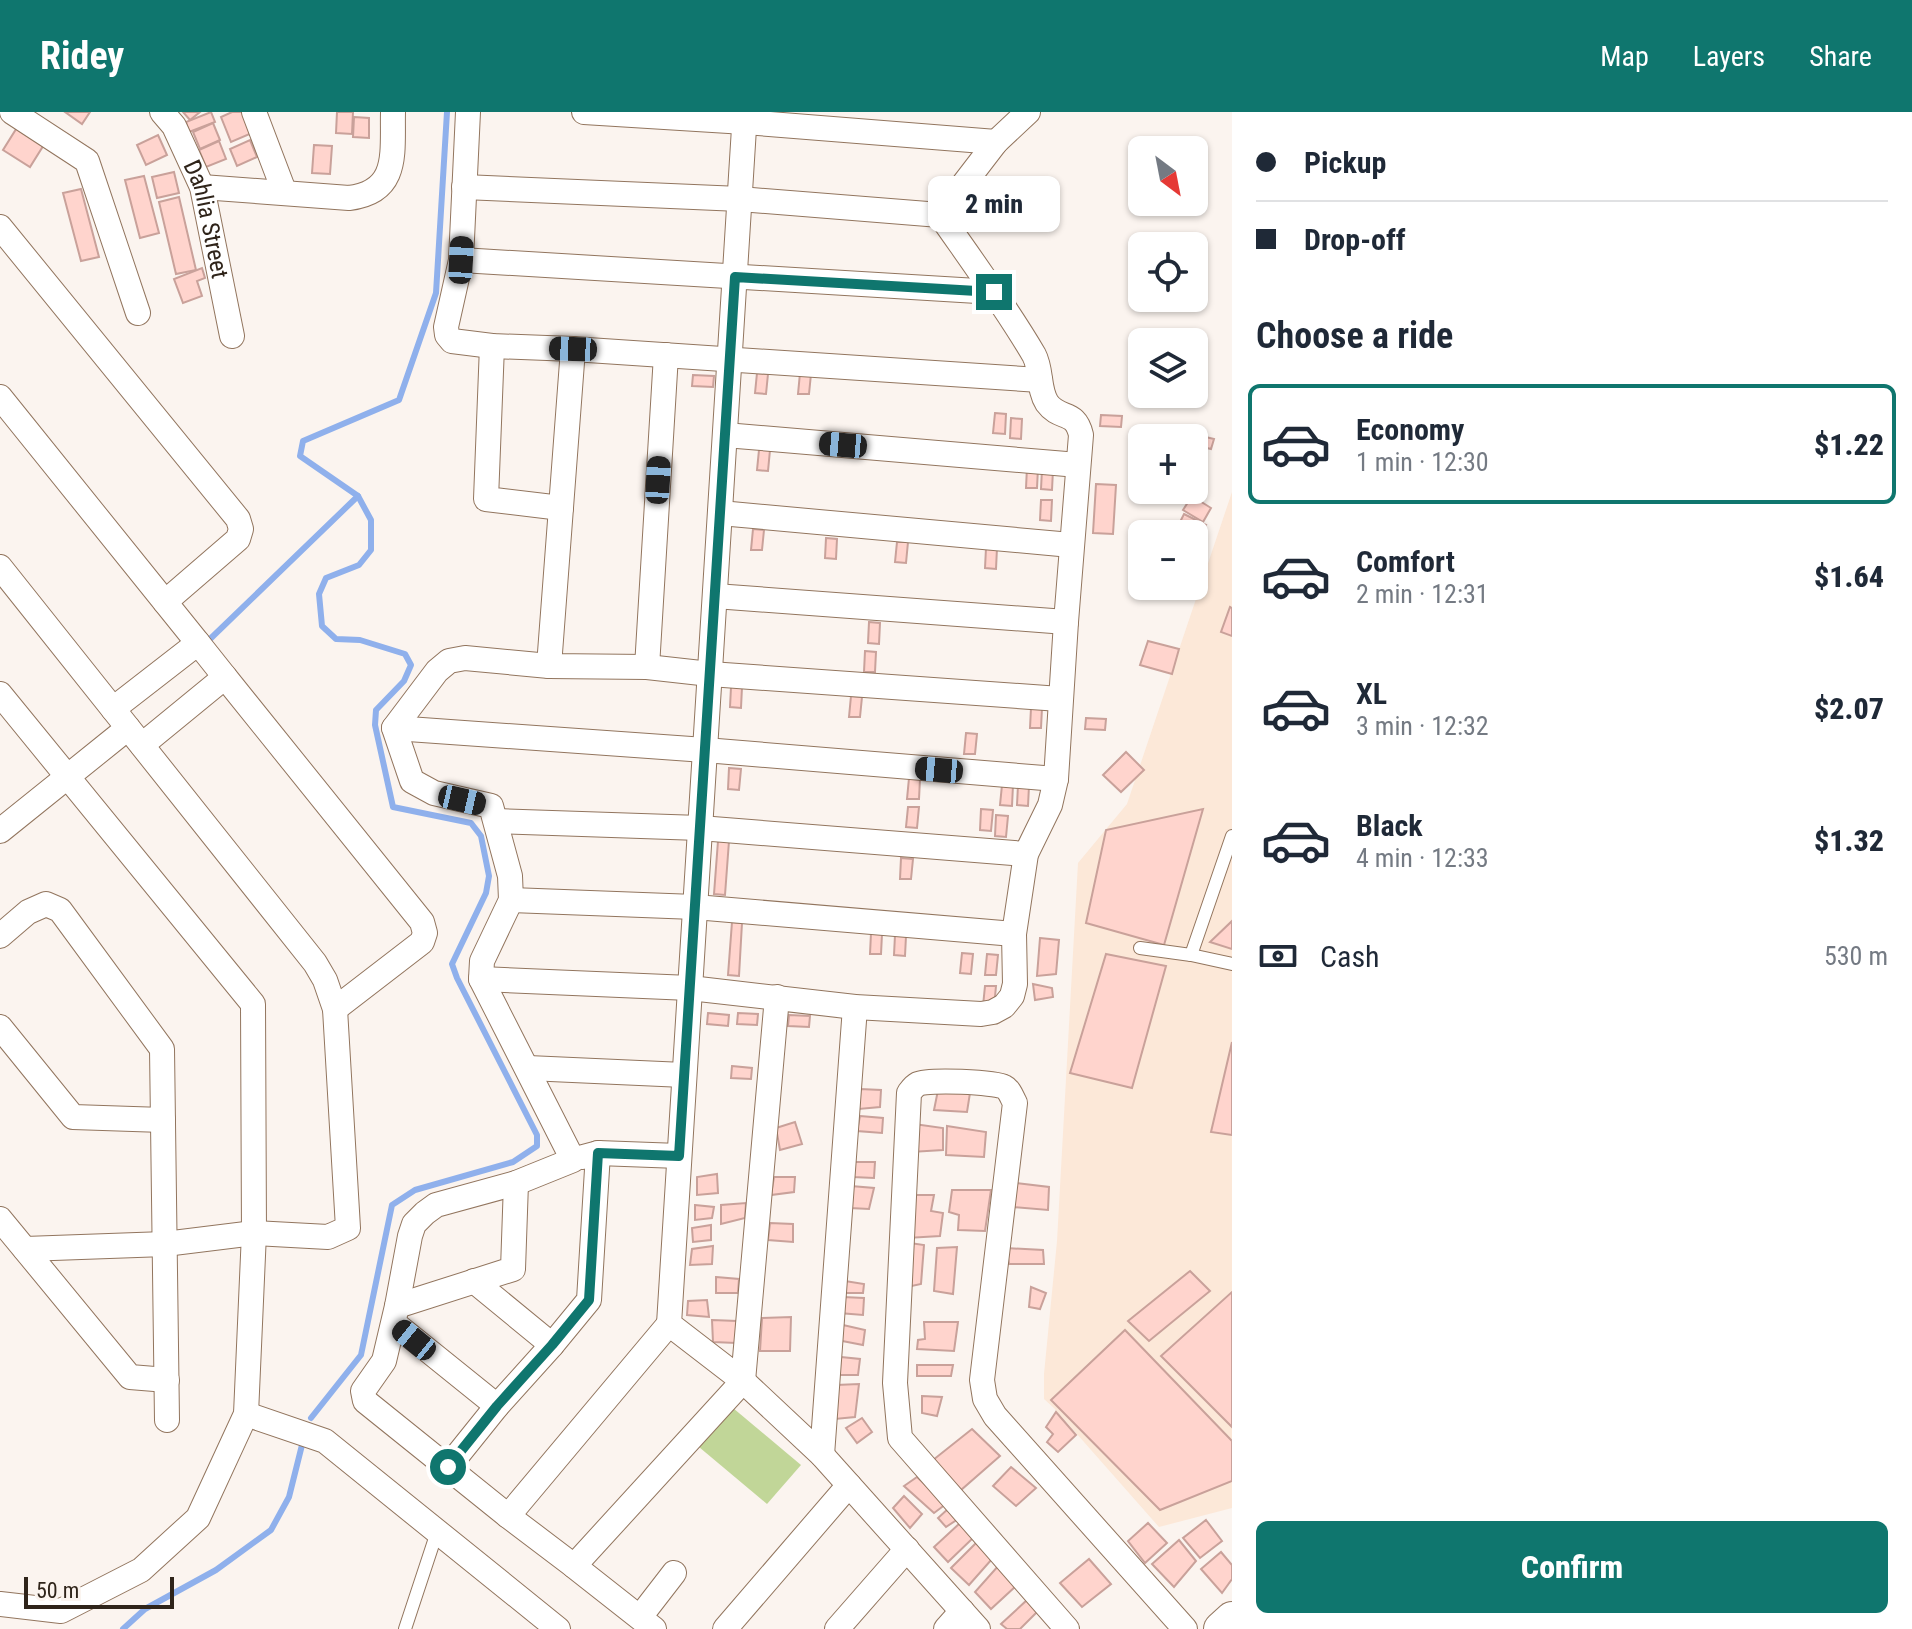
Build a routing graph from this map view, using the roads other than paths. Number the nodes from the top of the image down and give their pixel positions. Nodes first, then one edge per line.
1 (12, 112) edge
2 (162, 112) edge
3 (254, 112) edge
4 (393, 112) edge
5 (468, 112) edge
6 (584, 112) edge
7 (1028, 112) edge
8 (745, 117) edge
9 (996, 142) junction
10 (202, 187) junction
11 (464, 187) junction
12 (284, 191) junction
13 (740, 199) junction
14 (940, 215) junction
15 (0, 227) edge
16 (461, 260) junction
17 (735, 277) junction
18 (994, 292) junction
19 (138, 313) dead end
20 (232, 336) dead end
21 (492, 346) junction
22 (573, 349) junction
23 (666, 355) junction
24 (730, 359) junction
25 (1040, 380) junction
26 (0, 397) edge
27 (725, 435) junction
28 (1078, 465) junction
29 (561, 508) junction
30 (720, 513) junction
31 (1071, 545) junction
32 (0, 567) edge
33 (715, 596) junction
34 (165, 602) junction
35 (1066, 622) junction
36 (198, 643) junction
37 (549, 666) junction
38 (647, 667) junction
39 (710, 674) junction
40 (225, 677) junction
41 (0, 694) edge
42 (1060, 699) junction
43 (128, 727) junction
44 (394, 728) junction
45 (705, 750) junction
46 (68, 777) junction
47 (1056, 779) junction
48 (496, 821) junction
49 (700, 828) junction
50 (0, 831) edge
51 (1232, 836) edge
52 (1026, 854) junction
53 (511, 900) junction
54 (695, 907) junction
55 (1014, 934) junction
56 (0, 936) edge
57 (1140, 948) dead end
58 (1191, 955) junction
59 (1232, 964) edge
60 (481, 979) junction
61 (690, 988) junction
62 (777, 997) junction
63 (855, 1007) junction
64 (335, 1009) junction
65 (0, 1027) edge
66 (528, 1068) junction
67 (684, 1075) junction
68 (163, 1120) junction
69 (598, 1153) junction
70 (679, 1156) junction
71 (573, 1160) junction
72 (516, 1183) junction
73 (0, 1219) edge
74 (254, 1233) junction
75 (165, 1244) junction
76 (25, 1249) junction
77 (474, 1281) junction
78 (396, 1314) junction
79 (669, 1324) junction
80 (552, 1345) junction
81 (167, 1380) junction
82 (743, 1381) junction
83 (497, 1406) junction
84 (246, 1414) junction
85 (167, 1420) dead end
86 (822, 1455) junction
87 (448, 1467) junction
88 (849, 1485) junction
89 (508, 1516) junction
90 (437, 1532) junction
91 (907, 1549) junction
92 (574, 1566) junction
93 (674, 1573) dead end
94 (0, 1604) edge
95 (1232, 1619) edge
96 (64, 1620) edge
97 (647, 1623) edge
98 (962, 1623) edge
99 (405, 1629) edge
100 (558, 1629) edge
101 (725, 1629) edge
102 (837, 1629) edge
103 (1067, 1629) edge
104 (1185, 1629) edge
105 (1221, 1629) edge

1 - 19 street
2 - 10 street, Dahlia Street
3 - 12 street
4 - 12 street
5 - 11 street
6 - 8 street
7 - 9 street
8 - 9 street
8 - 13 street
9 - 14 street
10 - 12 street
10 - 20 street, Dahlia Street
11 - 13 street
11 - 16 street
13 - 14 street
13 - 17 street
14 - 18 street
15 - 34 street
16 - 17 street
16 - 21 street
17 - 18 street
17 - 24 street
18 - 25 street
21 - 22 street
21 - 29 street
22 - 23 street
22 - 29 street
23 - 24 street
23 - 38 street
24 - 25 street
24 - 27 street
25 - 28 street
26 - 34 street
27 - 28 street
27 - 30 street
28 - 31 street
29 - 37 street
30 - 31 street
30 - 33 street
31 - 35 street
32 - 43 street
33 - 35 street
33 - 39 street
34 - 36 street
35 - 42 street
36 - 40 street
36 - 43 street
37 - 38 street
37 - 44 street
38 - 39 street
39 - 42 street
39 - 45 street
40 - 43 street
40 - 64 street
41 - 46 street
42 - 47 street
43 - 46 street
43 - 64 street
44 - 45 street
44 - 48 street
45 - 47 street
45 - 49 street
46 - 50 street
46 - 74 street
47 - 52 street
48 - 49 street
48 - 53 street
49 - 52 street
49 - 54 street
51 - 58 lane
52 - 55 street
53 - 54 street
53 - 60 street
54 - 55 street
54 - 61 street
55 - 63 street
56 - 68 street
57 - 58 lane
58 - 59 lane
60 - 61 street
60 - 66 street
61 - 62 street
61 - 67 street
62 - 63 street
62 - 82 street
63 - 86 street
64 - 74 street
65 - 68 street
66 - 67 street
66 - 71 street
67 - 70 street
68 - 75 street
69 - 70 street
69 - 71 street
69 - 80 street
70 - 79 street
71 - 72 street
72 - 77 street
72 - 78 street
73 - 76 street
74 - 75 street
74 - 84 street
75 - 76 street
75 - 81 street
76 - 81 street
77 - 78 street
77 - 80 street
78 - 83 street
78 - 87 street
79 - 82 street
79 - 89 street
80 - 83 street
81 - 85 street
82 - 86 street
82 - 92 street
83 - 87 street
84 - 90 street
84 - 96 street
86 - 88 street
87 - 89 street
88 - 91 street
88 - 101 street
89 - 92 street
90 - 99 lane
90 - 100 street
91 - 98 street
91 - 102 street
92 - 97 street
93 - 97 street
94 - 96 street
95 - 105 main road
103 - 104 street

